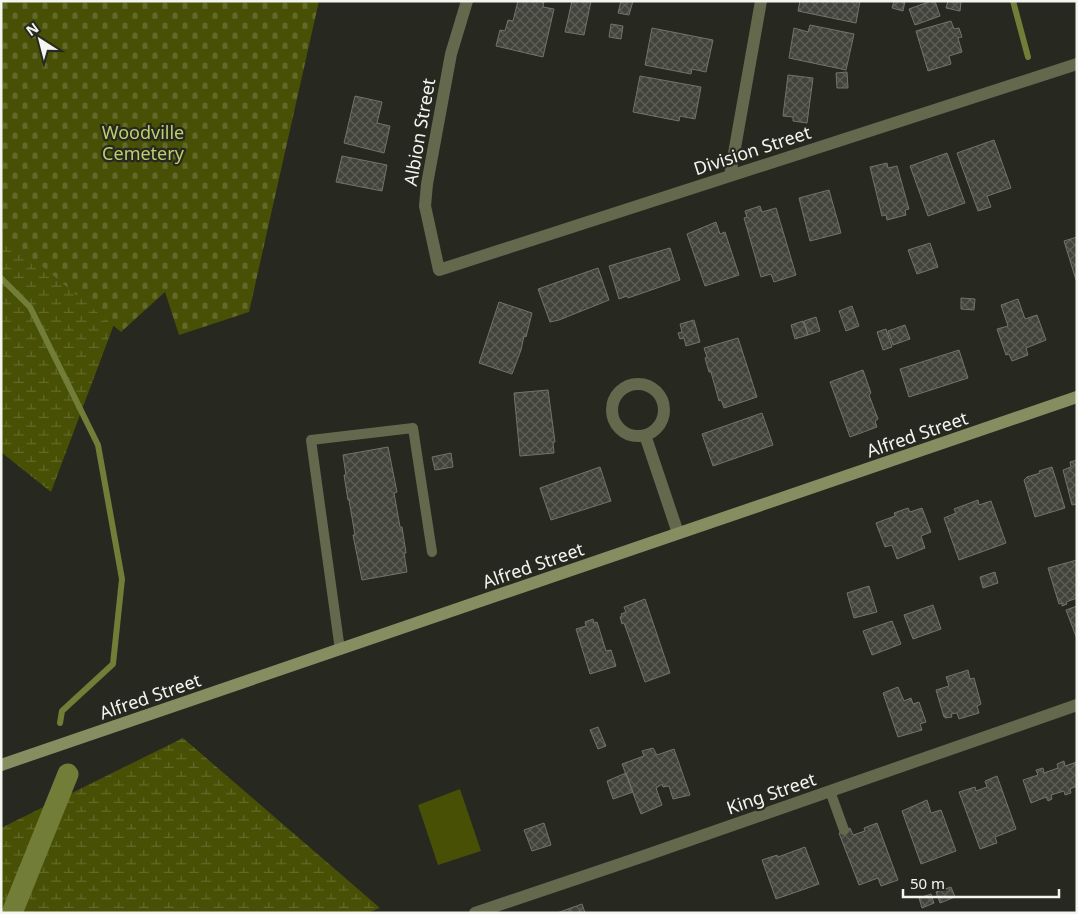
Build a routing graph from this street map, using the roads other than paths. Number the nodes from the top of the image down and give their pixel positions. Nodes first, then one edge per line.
1 (467, 1) edge
2 (761, 1) edge
3 (1077, 64) edge
4 (730, 176) junction
5 (439, 270) joint
6 (1077, 397) edge
7 (645, 435) junction
8 (678, 533) junction
9 (432, 552) dead end
10 (340, 650) junction
11 (1077, 705) edge
12 (1, 765) edge
13 (830, 791) junction
14 (844, 830) dead end
15 (475, 913) edge

1 - 5 street, Albion Street
2 - 4 street
3 - 4 street, Division Street
4 - 5 street, Division Street
6 - 8 main road, Alfred Street
7 - 7 street
7 - 8 street
8 - 10 main road, Alfred Street
9 - 10 lane
10 - 12 main road, Alfred Street
11 - 13 street, King Street
13 - 14 lane
13 - 15 street, King Street

